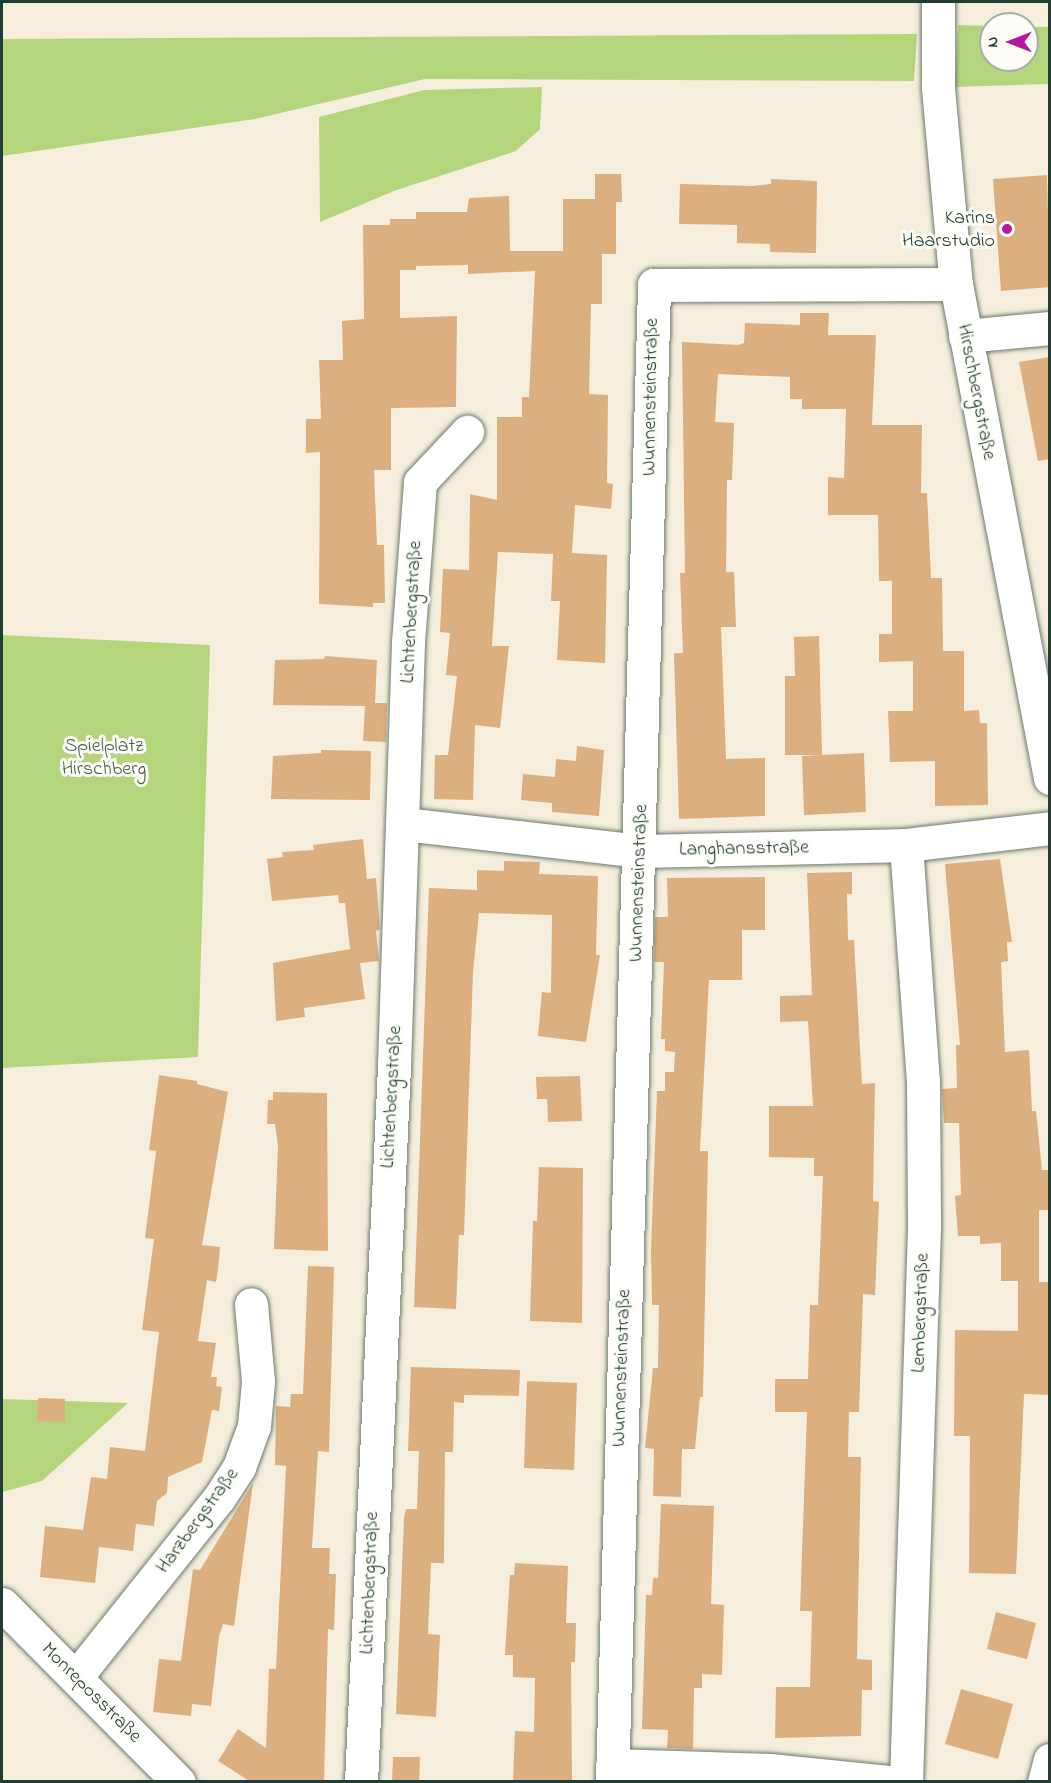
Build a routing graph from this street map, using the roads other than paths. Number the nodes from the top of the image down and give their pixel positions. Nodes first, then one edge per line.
1 (938, 2) edge
2 (956, 284) junction
3 (1050, 328) edge
4 (965, 336) junction
5 (467, 432) dead end
6 (1050, 777) edge
7 (404, 824) junction
8 (1050, 828) edge
9 (906, 844) junction
10 (641, 851) junction
11 (251, 1304) dead end
12 (2, 1604) edge
13 (76, 1677) junction
14 (1050, 1760) edge
15 (612, 1773) edge
16 (179, 1782) edge
17 (361, 1782) edge
18 (888, 1782) edge
19 (906, 1782) edge
20 (1044, 1782) edge

1 - 2 street, Hirschbergstraße
2 - 4 street, Hirschbergstraße
2 - 10 street, Wunnensteinstraße
3 - 4 street
4 - 6 street, Hirschbergstraße
5 - 7 street, Lichtenbergstraße
7 - 10 street, Langhansstraße
7 - 17 street, Lichtenbergstraße
8 - 9 street, Langhansstraße
9 - 10 street, Langhansstraße
9 - 19 street, Lembergstraße
10 - 15 street, Wunnensteinstraße
11 - 13 street, Harzbergstraße
12 - 13 street, Monreposstraße
13 - 16 street, Monreposstraße
14 - 20 street
15 - 18 street

